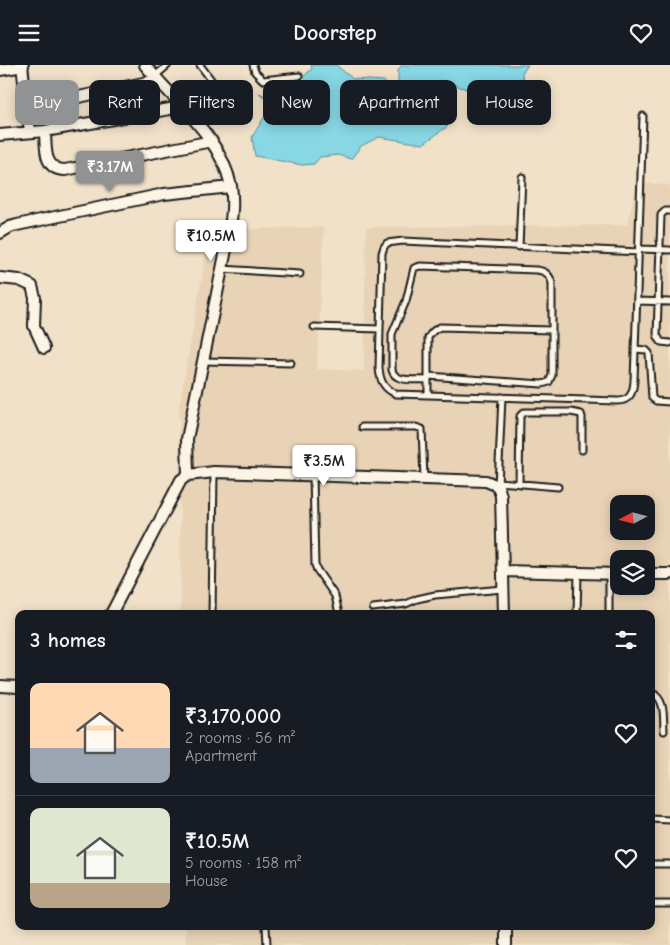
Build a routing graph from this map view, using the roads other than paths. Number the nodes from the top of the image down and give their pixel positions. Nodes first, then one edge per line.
1 (145, 65) edge
2 (168, 65) edge
3 (200, 65) edge
4 (253, 65) edge
5 (22, 66) edge
6 (0, 70) edge
7 (299, 76) dead end
8 (156, 78) junction
9 (211, 80) edge
10 (170, 94) edge
11 (79, 97) dead end
12 (170, 109) edge
13 (643, 116) dead end
14 (197, 125) edge
15 (45, 131) junction
16 (30, 132) junction
17 (0, 135) edge
18 (212, 141) junction
19 (522, 177) dead end
20 (231, 187) junction
21 (670, 211) edge
22 (0, 233) edge
23 (519, 247) junction
24 (659, 250) junction
25 (670, 250) edge
26 (639, 251) junction
27 (222, 269) junction
28 (300, 274) dead end
29 (0, 277) edge
30 (637, 301) junction
31 (657, 302) junction
32 (670, 302) edge
33 (314, 327) dead end
34 (380, 329) junction
35 (552, 330) junction
36 (670, 343) edge
37 (44, 348) dead end
38 (635, 349) junction
39 (203, 361) junction
40 (291, 363) dead end
41 (428, 378) junction
42 (428, 395) junction
43 (502, 397) junction
44 (670, 402) edge
45 (362, 427) dead end
46 (582, 450) dead end
47 (214, 472) junction
48 (312, 474) junction
49 (188, 475) junction
50 (424, 479) junction
51 (498, 484) junction
52 (519, 484) junction
53 (558, 487) dead end
54 (503, 571) junction
55 (578, 573) junction
56 (610, 574) edge
57 (655, 574) edge
58 (670, 574) edge
59 (503, 589) junction
60 (611, 595) edge
61 (373, 607) dead end
62 (113, 610) edge
63 (212, 610) edge
64 (338, 610) edge
65 (504, 610) edge
66 (577, 610) edge
67 (610, 610) edge
68 (0, 686) edge
69 (15, 687) edge
70 (655, 694) edge
71 (664, 731) dead end
72 (655, 819) edge
73 (670, 820) edge
74 (655, 864) edge
75 (670, 865) edge
76 (655, 904) edge
77 (670, 904) edge
78 (266, 930) edge
79 (506, 930) edge
80 (267, 945) edge
81 (506, 945) edge

1 - 8 street
2 - 8 lane
3 - 9 lane
4 - 7 lane
5 - 6 street
5 - 16 street
8 - 10 street
8 - 11 street
12 - 15 street
13 - 26 lane
14 - 18 street
15 - 16 street
15 - 18 street
16 - 17 street
18 - 20 street
19 - 23 lane
20 - 22 street
20 - 27 street
21 - 24 lane
23 - 26 lane
23 - 34 lane
24 - 25 lane
24 - 26 lane
24 - 31 lane
26 - 30 lane
27 - 28 lane
27 - 39 street
29 - 37 street
30 - 31 lane
30 - 38 lane
31 - 32 lane
31 - 36 lane
33 - 34 lane
34 - 42 lane
35 - 41 lane
35 - 41 lane
35 - 41 lane
38 - 43 lane
38 - 44 lane
39 - 40 lane
39 - 49 street
41 - 42 lane
42 - 43 lane
43 - 51 lane
45 - 50 lane
46 - 52 lane
47 - 48 street
47 - 49 street
47 - 63 lane
48 - 50 street
48 - 64 lane
49 - 62 street
50 - 51 street
51 - 52 lane
51 - 54 street
52 - 53 lane
54 - 55 street
54 - 59 street
55 - 56 street
55 - 66 lane
57 - 58 street
59 - 61 lane
59 - 65 street
60 - 67 lane
68 - 69 street
70 - 71 lane
72 - 73 lane
74 - 75 lane
76 - 77 lane
78 - 80 lane
79 - 81 street

